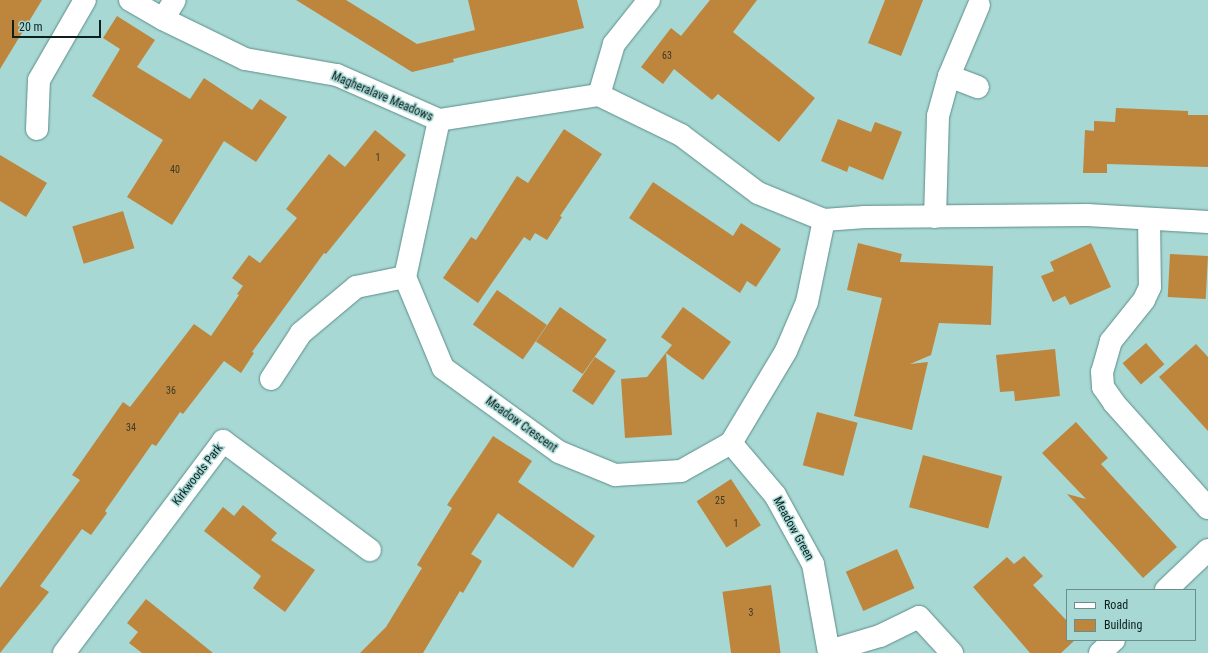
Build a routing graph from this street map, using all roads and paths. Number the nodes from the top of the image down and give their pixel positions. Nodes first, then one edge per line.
1 (85, 0) edge
2 (130, 0) edge
3 (175, 0) edge
4 (649, 0) edge
5 (979, 5) dead end
6 (163, 19) junction
7 (949, 76) junction
8 (978, 87) dead end
9 (599, 95) junction
10 (438, 120) junction
11 (37, 129) dead end
12 (935, 217) junction
13 (1149, 219) junction
14 (824, 220) junction
15 (1208, 222) edge
16 (405, 277) junction
17 (271, 379) dead end
18 (731, 443) junction
19 (1208, 508) edge
20 (370, 550) dead end
21 (1208, 550) edge
22 (1167, 589) edge
23 (1113, 641) edge
24 (829, 652) edge
25 (64, 653) edge
26 (952, 653) edge
27 (1100, 653) edge

1 - 11 street
2 - 6 street, Magheralave Meadows
3 - 6 street
4 - 9 street
5 - 7 street
6 - 10 street, Magheralave Meadows
7 - 8 street
7 - 12 street
9 - 10 street, Magheralave Meadows
9 - 14 street
10 - 16 street
12 - 13 street
12 - 14 street
13 - 15 street
13 - 19 street
14 - 18 street, Meadow Crescent
16 - 17 street
16 - 18 street, Meadow Crescent
18 - 24 street, Meadow Green
20 - 25 street, Kirkwoods Park
21 - 22 street
23 - 27 street
24 - 26 street

